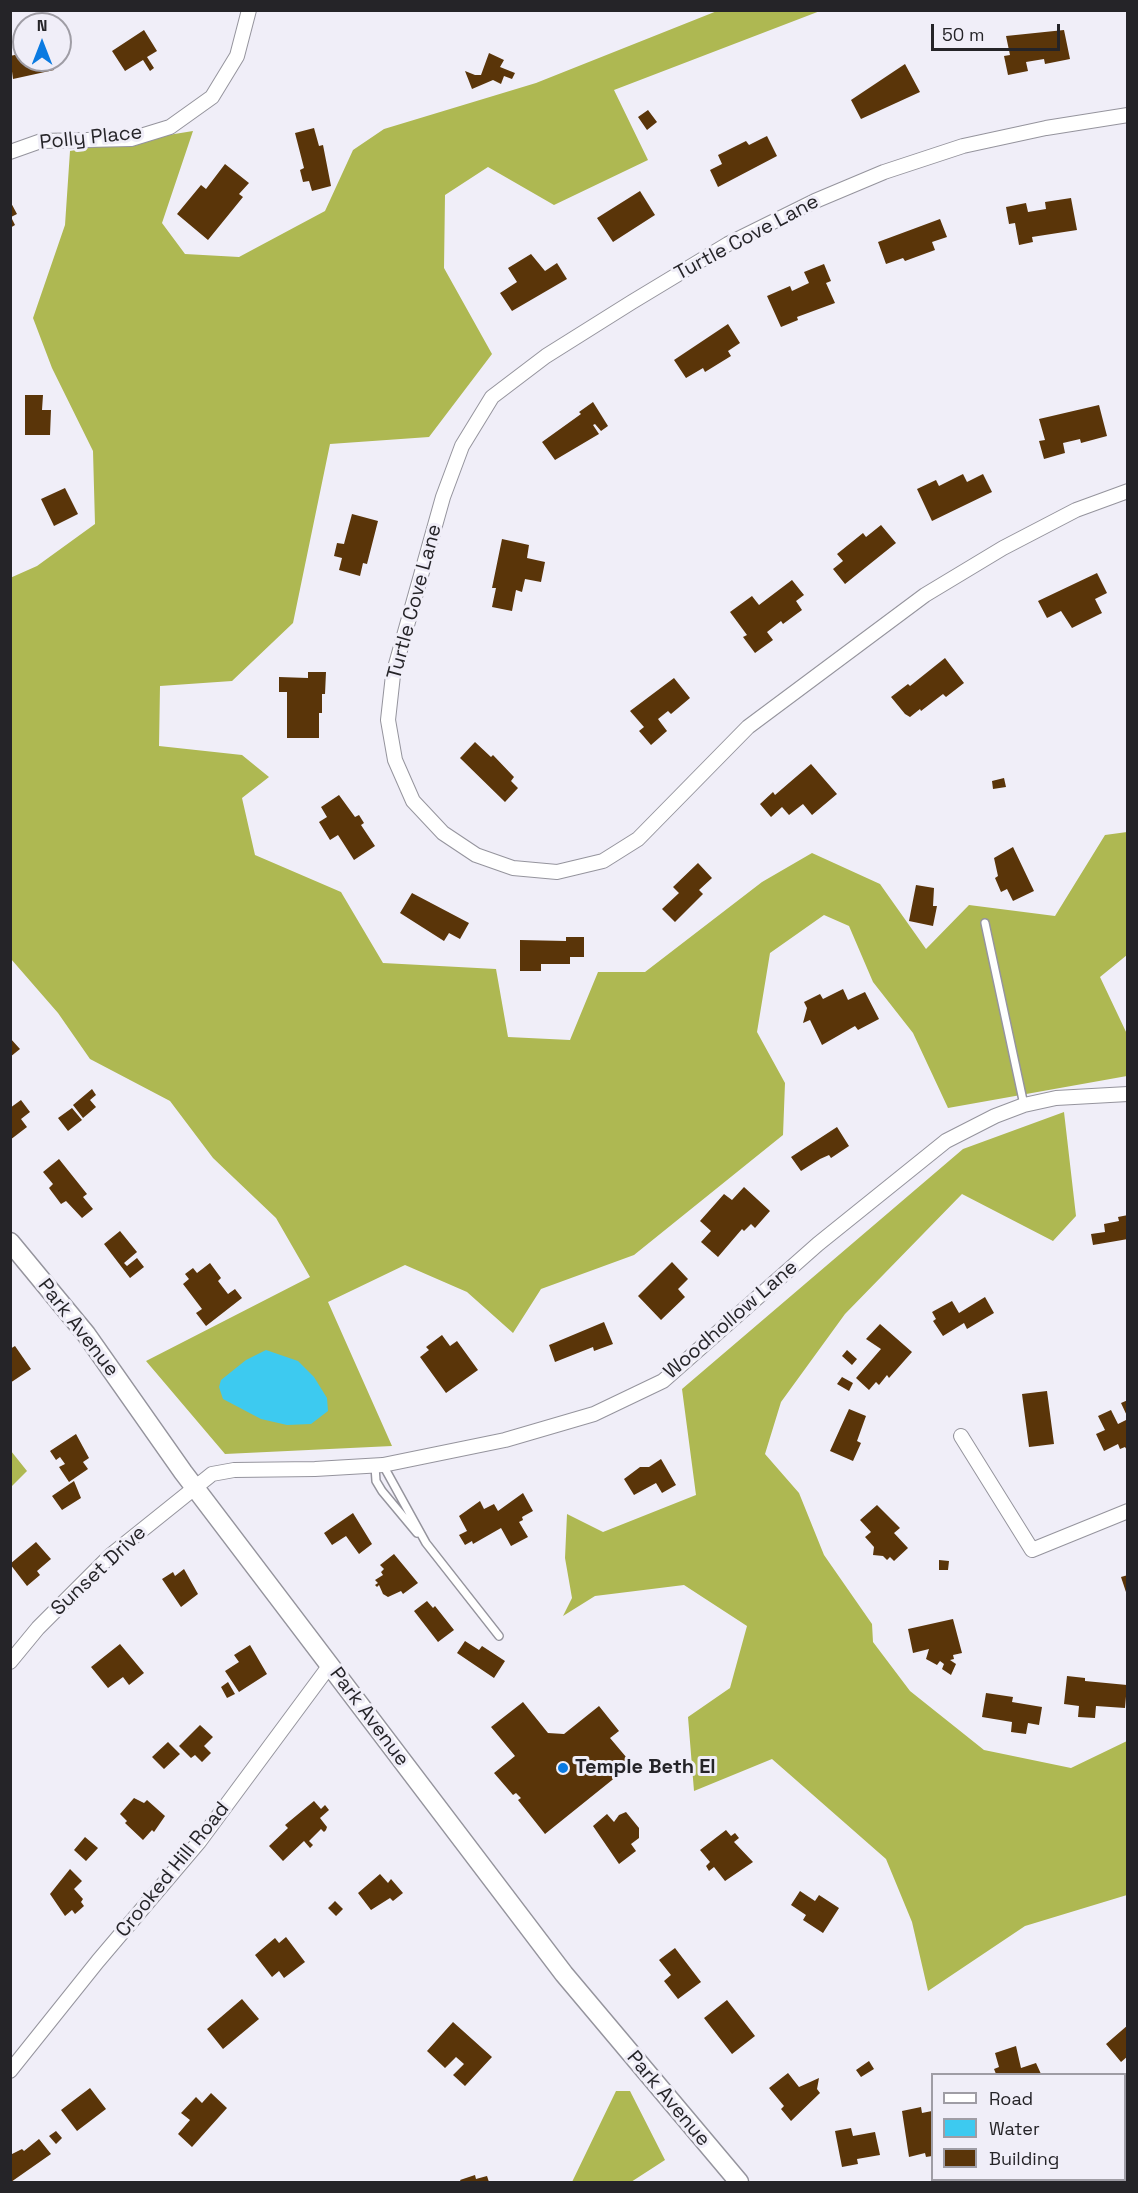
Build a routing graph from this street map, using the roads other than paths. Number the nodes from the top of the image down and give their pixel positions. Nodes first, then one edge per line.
1 (249, 10) edge
2 (1128, 115) edge
3 (10, 152) edge
4 (1128, 491) edge
5 (985, 923) dead end
6 (1128, 1094) edge
7 (1024, 1105) junction
8 (10, 1242) edge
9 (962, 1436) dead end
10 (379, 1466) junction
11 (195, 1487) junction
12 (1128, 1511) edge
13 (426, 1544) junction
14 (499, 1636) dead end
15 (10, 1662) edge
16 (330, 1665) junction
17 (10, 2071) edge
18 (739, 2182) edge

1 - 3 street, Polly Place
2 - 4 street, Turtle Cove Lane
5 - 7 lane
6 - 7 street, Woodhollow Lane
7 - 10 street, Woodhollow Lane
8 - 11 main road, Park Avenue
9 - 12 street
10 - 11 street, Woodhollow Lane
10 - 13 lane
10 - 13 lane
11 - 15 street, Sunset Drive
11 - 16 main road, Park Avenue
13 - 14 lane
16 - 17 street, Crooked Hill Road
16 - 18 main road, Park Avenue

